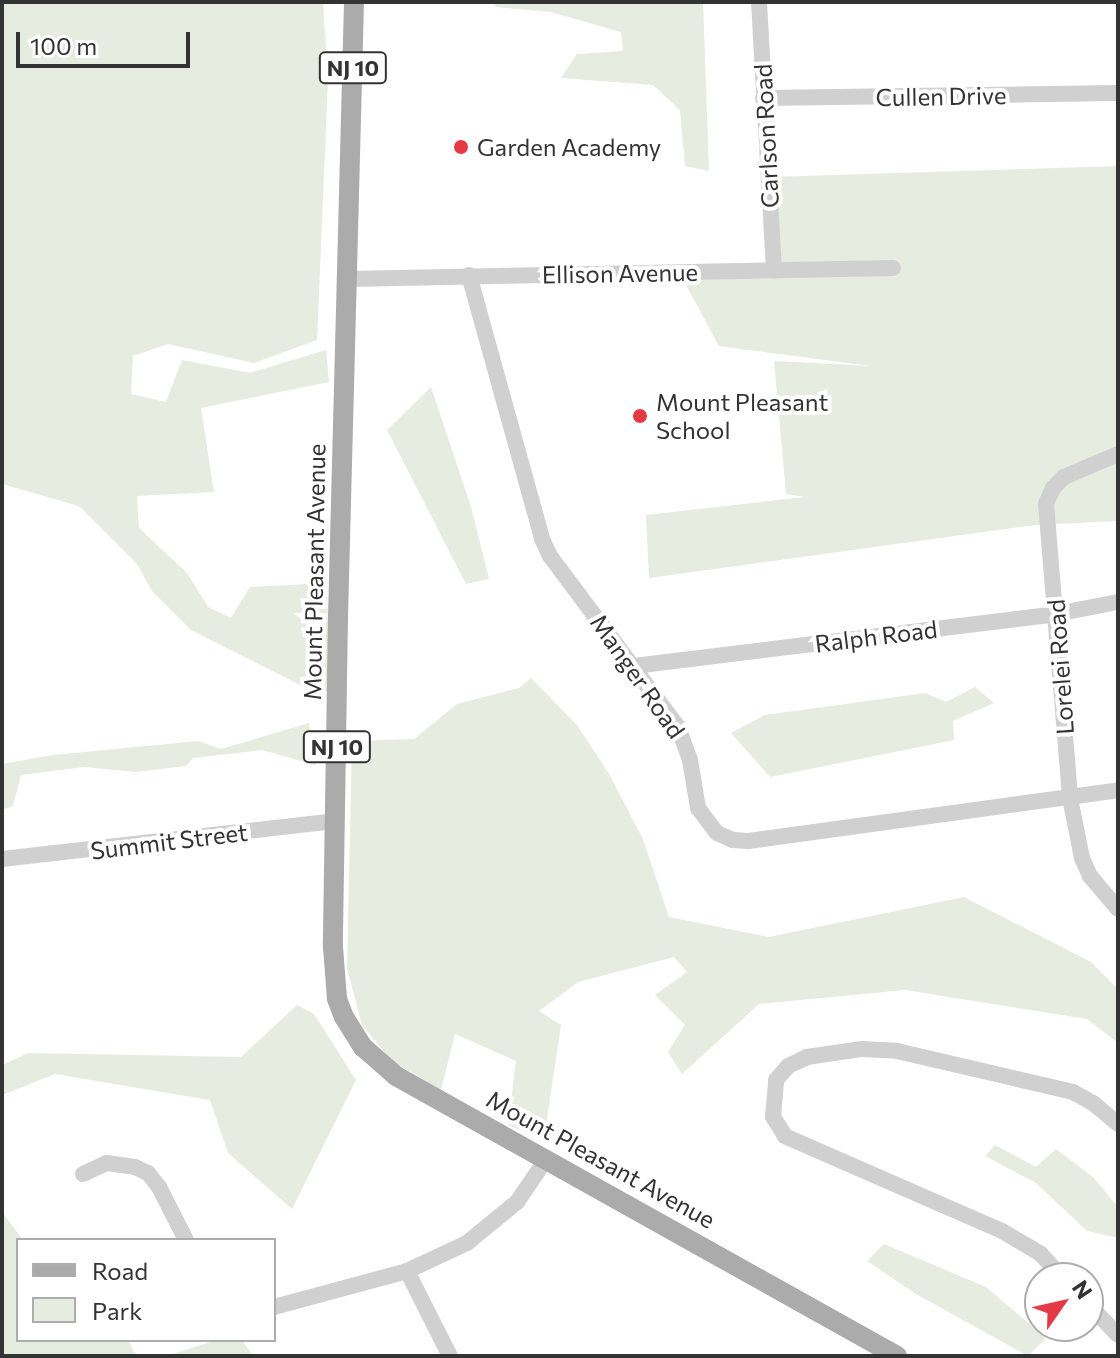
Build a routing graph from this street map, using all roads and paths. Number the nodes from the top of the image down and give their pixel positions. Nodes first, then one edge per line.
1 (354, 2) edge
2 (759, 2) edge
3 (1118, 93) edge
4 (763, 98) junction
5 (893, 268) dead end
6 (774, 271) junction
7 (469, 275) junction
8 (348, 279) junction
9 (1118, 454) edge
10 (1118, 602) edge
11 (1056, 614) junction
12 (634, 666) junction
13 (1118, 790) edge
14 (1070, 798) junction
15 (335, 821) junction
16 (2, 859) edge
17 (1118, 909) edge
18 (1118, 1124) edge
19 (547, 1158) junction
20 (83, 1174) dead end
21 (185, 1238) edge
22 (1048, 1262) edge
23 (407, 1271) junction
24 (276, 1306) edge
25 (1104, 1321) edge
26 (1118, 1335) edge
27 (450, 1356) edge
28 (897, 1356) edge

1 - 8 main road, Mount Pleasant Avenue / NJ 10
2 - 4 street, Carlson Road
3 - 4 street, Cullen Drive
4 - 6 street, Carlson Road
5 - 6 street, Ellison Avenue
6 - 7 street, Ellison Avenue
7 - 8 street, Ellison Avenue
7 - 12 street, Manger Road
8 - 15 main road, Mount Pleasant Avenue / NJ 10
9 - 11 street, Lorelei Road
10 - 11 street, Ralph Road
11 - 12 street, Ralph Road
11 - 14 street, Lorelei Road
12 - 14 street, Manger Road
13 - 14 street, Manger Road
14 - 17 street, Lorelei Road
15 - 16 street, Summit Street
15 - 19 main road, Mount Pleasant Avenue / NJ 10
18 - 22 street
19 - 23 street
19 - 28 main road, Mount Pleasant Avenue / NJ 10
20 - 21 street
23 - 24 street
23 - 27 street
25 - 26 street

